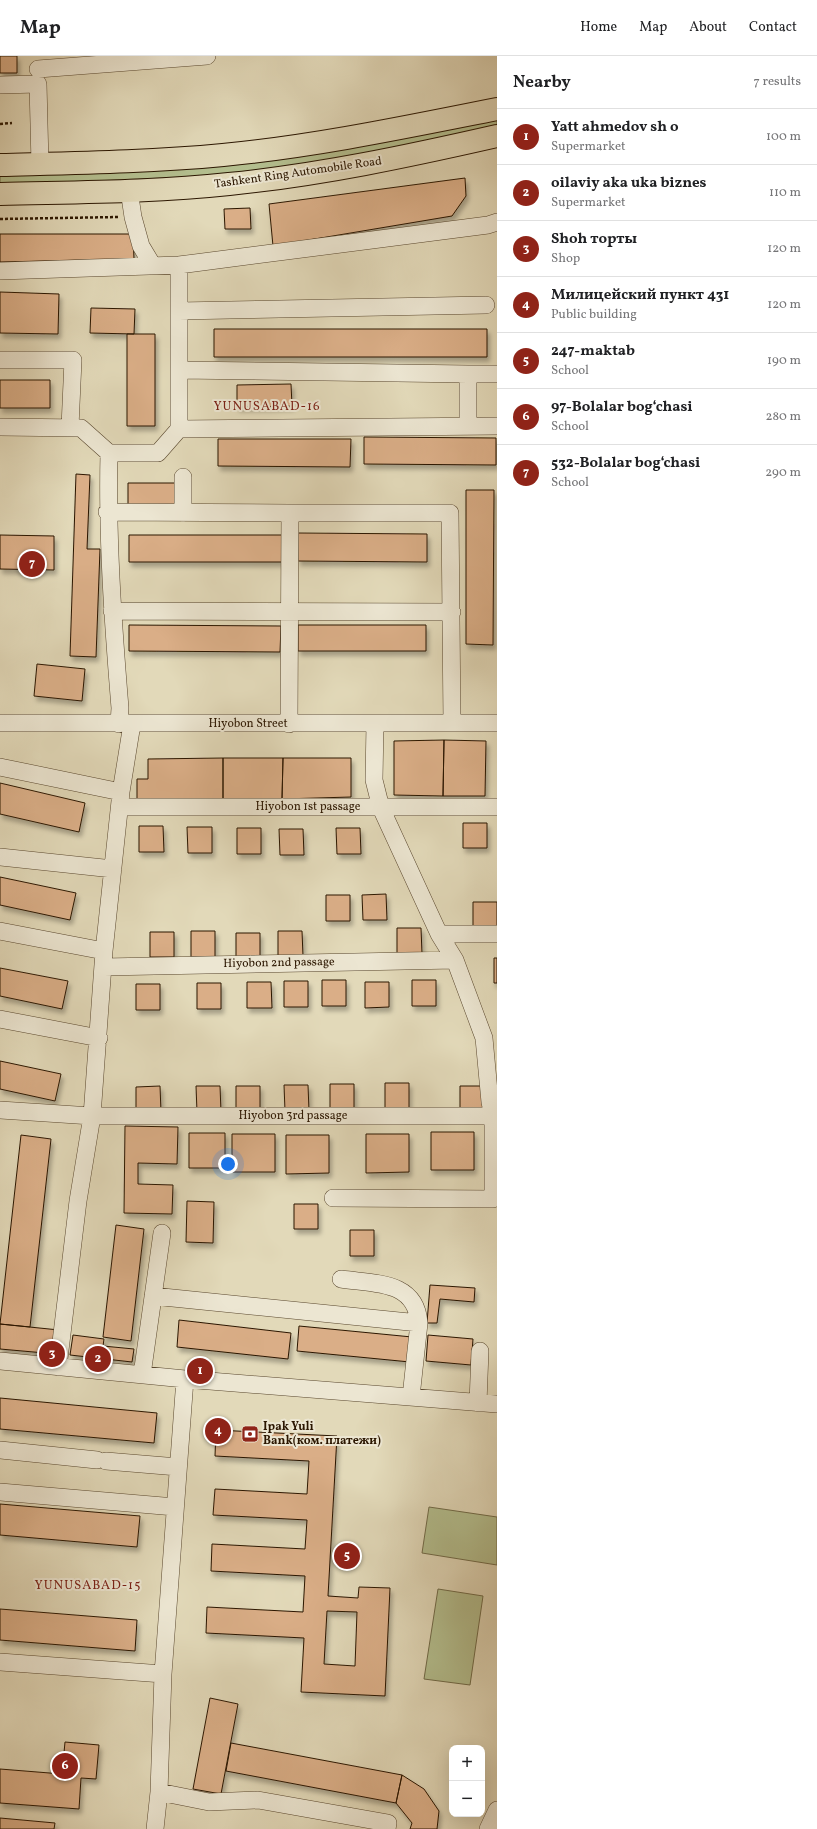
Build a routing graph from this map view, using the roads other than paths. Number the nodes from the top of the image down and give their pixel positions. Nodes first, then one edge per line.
1 (207, 56) edge
2 (38, 70) edge
3 (0, 85) edge
4 (497, 109) edge
5 (497, 136) edge
6 (40, 164) junction
7 (0, 165) edge
8 (129, 190) junction
9 (0, 194) edge
10 (497, 222) edge
11 (179, 265) junction
12 (153, 266) junction
13 (0, 272) edge
14 (486, 305) dead end
15 (180, 311) junction
16 (0, 360) edge
17 (179, 370) junction
18 (468, 374) junction
19 (497, 374) edge
20 (468, 426) junction
21 (497, 426) edge
22 (0, 427) edge
23 (70, 427) junction
24 (179, 429) junction
25 (109, 453) junction
26 (183, 477) dead end
27 (107, 512) junction
28 (183, 513) junction
29 (290, 514) junction
30 (112, 611) junction
31 (290, 611) junction
32 (452, 612) junction
33 (0, 723) edge
34 (452, 723) junction
35 (497, 723) edge
36 (126, 724) junction
37 (288, 724) junction
38 (374, 724) junction
39 (0, 767) edge
40 (120, 799) junction
41 (497, 807) edge
42 (381, 808) junction
43 (0, 856) edge
44 (113, 869) junction
45 (0, 931) edge
46 (439, 934) junction
47 (497, 934) edge
48 (104, 959) junction
49 (455, 960) junction
50 (0, 1019) edge
51 (99, 1038) junction
52 (494, 1107) edge
53 (0, 1110) edge
54 (92, 1116) junction
55 (333, 1198) dead end
56 (162, 1233) dead end
57 (341, 1279) dead end
58 (153, 1296) junction
59 (419, 1323) junction
60 (480, 1351) dead end
61 (0, 1361) edge
62 (58, 1367) junction
63 (142, 1375) junction
64 (185, 1379) junction
65 (411, 1398) junction
66 (478, 1403) junction
67 (497, 1404) edge
68 (0, 1450) edge
69 (178, 1467) junction
70 (0, 1492) edge
71 (175, 1507) junction
72 (0, 1662) edge
73 (163, 1674) junction
74 (159, 1792) junction
75 (497, 1810) edge
76 (154, 1829) edge
77 (387, 1829) edge
78 (488, 1829) edge

1 - 2 street
2 - 3 street
2 - 6 street
4 - 6 highway
5 - 8 highway, Tashkent Ring Automobile Road
6 - 7 highway
8 - 9 highway, Tashkent Ring Automobile Road
8 - 12 street
10 - 11 street
11 - 12 street
11 - 15 street
12 - 13 street
14 - 15 street
15 - 17 street
16 - 23 street
17 - 18 street
17 - 24 street
18 - 19 street
18 - 20 street
20 - 21 street
20 - 24 street
22 - 23 street
23 - 25 street
24 - 25 street
25 - 27 street
26 - 28 street
27 - 28 street
27 - 30 street
28 - 29 street
29 - 31 street
29 - 32 street
30 - 31 street
30 - 36 street
31 - 32 street
31 - 37 street
32 - 34 street
33 - 36 street, Hiyobon Street
34 - 35 street, Hiyobon Street
34 - 38 street, Hiyobon Street
36 - 37 street, Hiyobon Street
36 - 40 street
37 - 38 street, Hiyobon Street
38 - 42 street
39 - 40 street, Hiyobon 1st passage
40 - 42 street, Hiyobon 1st passage
40 - 44 street
41 - 42 street, Hiyobon 1st passage
42 - 46 street
43 - 44 street
44 - 48 street
45 - 48 street, Hiyobon 2nd passage
46 - 47 street
46 - 49 street
48 - 49 street, Hiyobon 2nd passage
48 - 51 street
49 - 52 street
50 - 51 street
51 - 54 street
52 - 54 street, Hiyobon 3rd passage
52 - 55 street
53 - 54 street, Hiyobon 3rd passage
54 - 62 street
56 - 58 street
57 - 59 street
58 - 59 street
58 - 63 street
59 - 65 street
60 - 66 street
61 - 62 street
62 - 63 street
63 - 64 street
64 - 65 street
64 - 69 street
65 - 66 street
66 - 67 street
68 - 69 street
69 - 71 street
70 - 71 street
71 - 73 street
72 - 73 street
73 - 74 street
74 - 76 street
74 - 77 street
75 - 78 street

